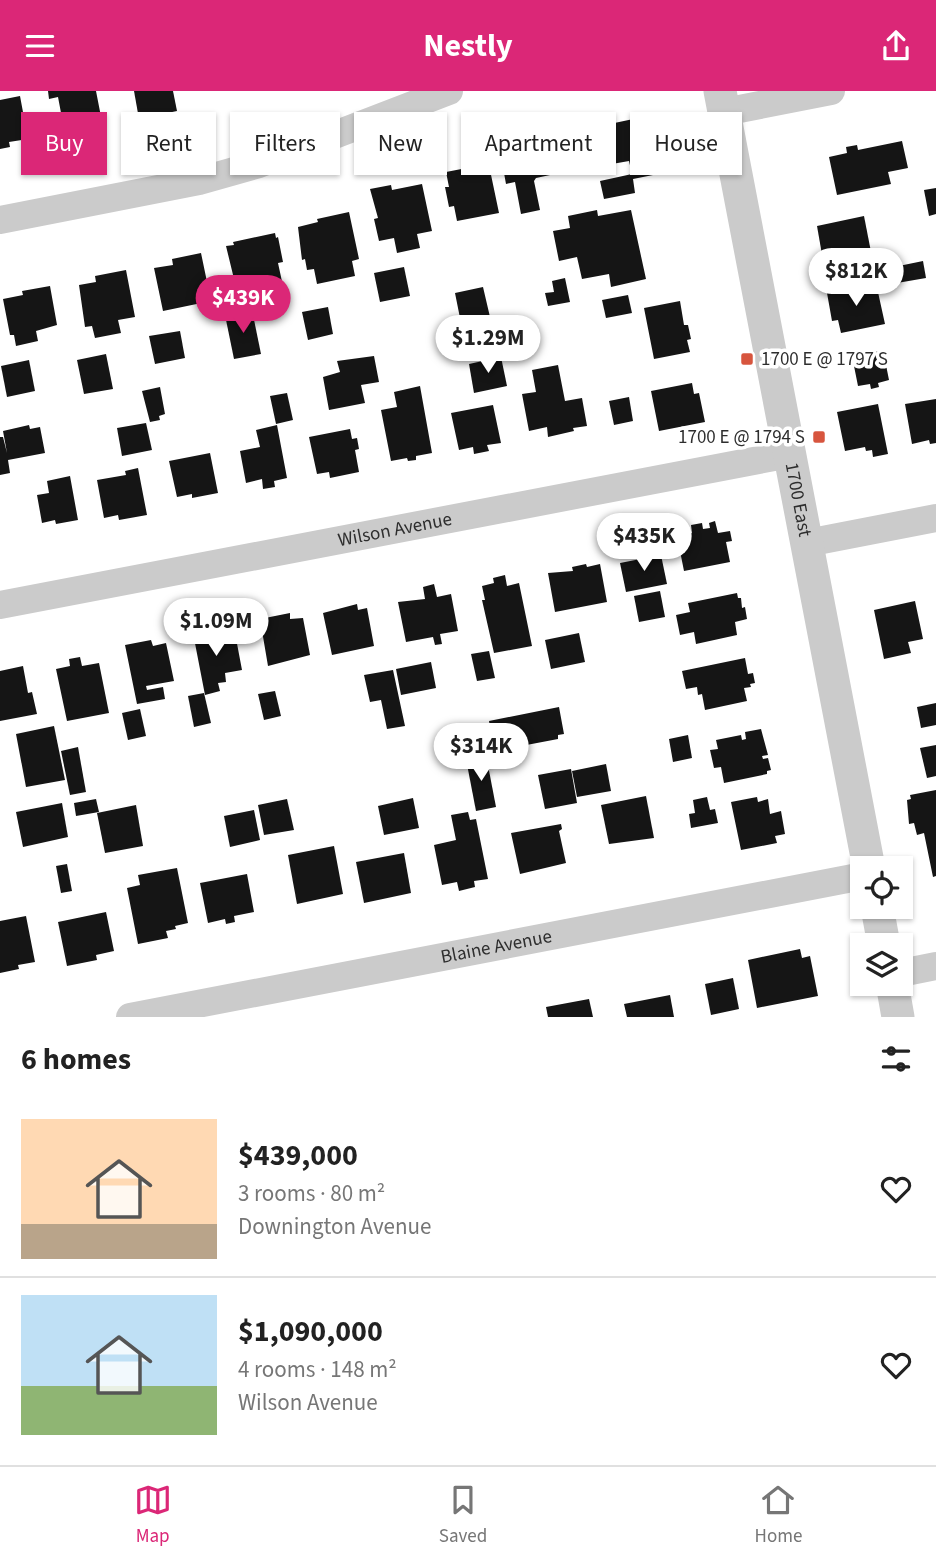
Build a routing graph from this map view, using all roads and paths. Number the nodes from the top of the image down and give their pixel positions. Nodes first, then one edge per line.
1 (449, 91) edge
2 (831, 91) edge
3 (722, 101) edge
4 (0, 220) edge
5 (790, 454) junction
6 (936, 518) edge
7 (807, 543) junction
8 (0, 605) edge
9 (867, 856) edge
10 (850, 879) edge
11 (936, 966) edge
12 (913, 971) edge
13 (894, 996) edge
14 (130, 1017) edge
15 (898, 1017) edge

1 - 4 street
2 - 3 street
3 - 5 street, 1700 East
5 - 7 street, 1700 East
5 - 8 street, Wilson Avenue
6 - 7 street
7 - 9 street, 1700 East
10 - 14 street, Blaine Avenue
11 - 12 street
13 - 15 street

